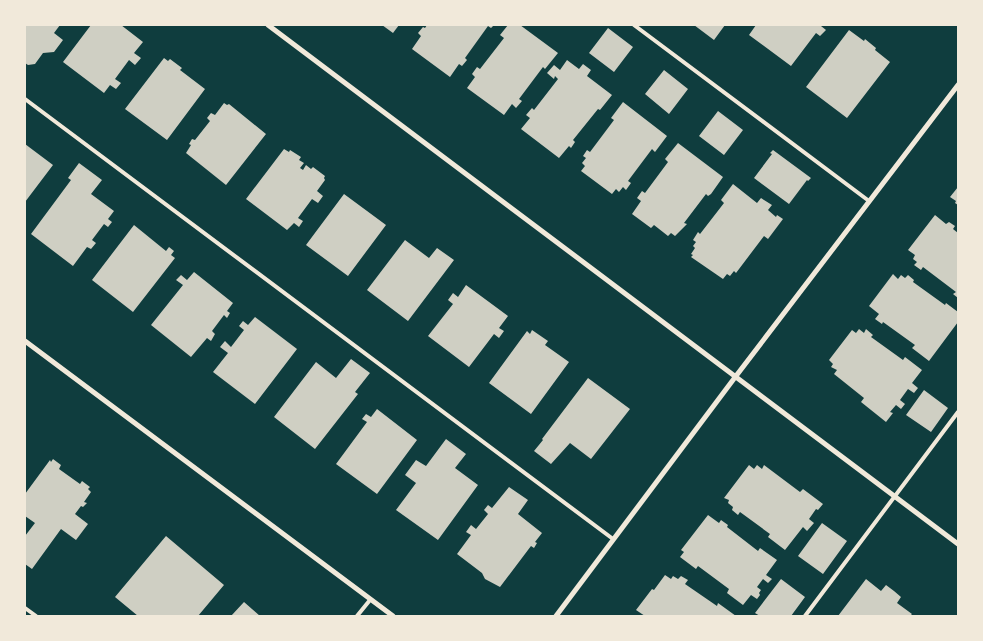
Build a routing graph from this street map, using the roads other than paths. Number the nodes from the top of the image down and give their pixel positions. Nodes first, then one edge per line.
1 (268, 25) edge
2 (634, 25) edge
3 (958, 85) edge
4 (25, 99) edge
5 (870, 201) junction
6 (25, 342) edge
7 (736, 376) junction
8 (958, 412) edge
9 (894, 496) junction
10 (613, 539) junction
11 (958, 544) edge
12 (370, 600) junction
13 (25, 608) edge
14 (36, 616) edge
15 (357, 616) edge
16 (392, 616) edge
17 (556, 616) edge
18 (805, 616) edge

1 - 7 street
2 - 5 lane
3 - 5 street
4 - 10 lane
5 - 7 street
6 - 12 street
7 - 9 street
7 - 10 street
8 - 9 lane
9 - 11 street
9 - 18 lane
10 - 17 street
12 - 15 lane
12 - 16 street
13 - 14 lane

